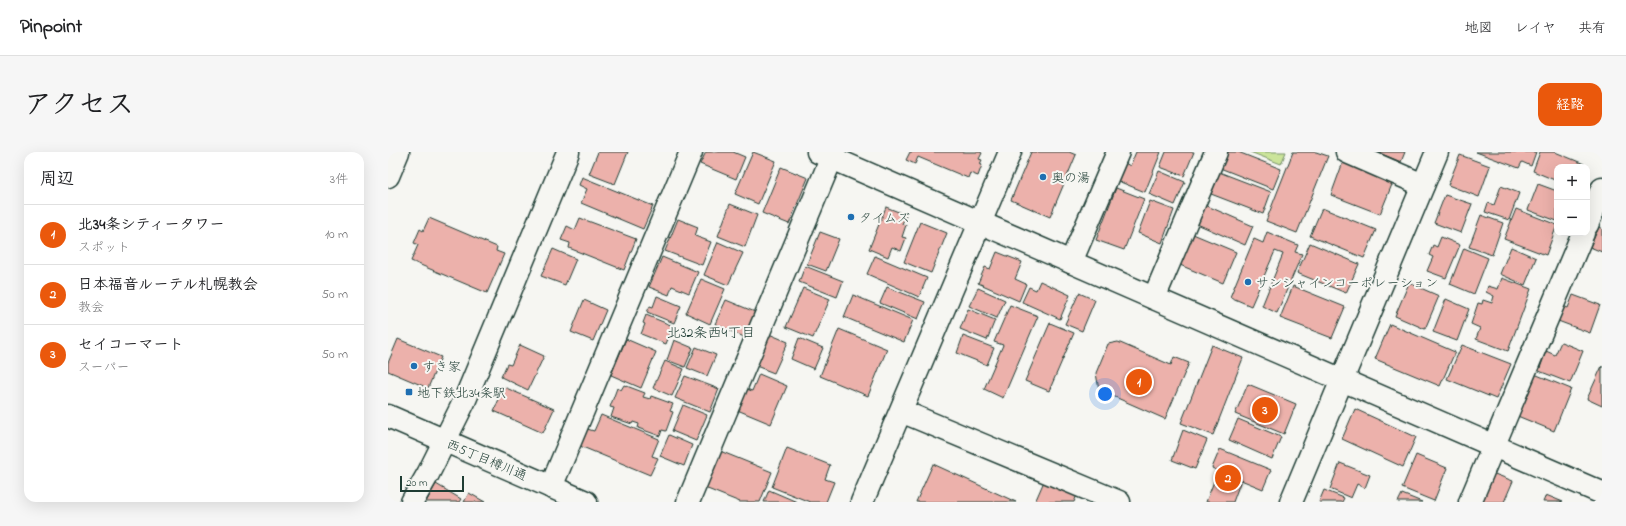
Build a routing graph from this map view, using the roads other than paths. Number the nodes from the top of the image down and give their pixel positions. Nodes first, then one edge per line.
1 (398, 152) edge
2 (568, 152) edge
3 (691, 152) edge
4 (1010, 152) edge
5 (1118, 152) edge
6 (1216, 152) edge
7 (1347, 152) edge
8 (1437, 152) edge
9 (828, 154) edge
10 (388, 176) edge
11 (1424, 185) junction
12 (1602, 189) edge
13 (1590, 217) edge
14 (980, 222) junction
15 (1582, 236) edge
16 (1071, 262) junction
17 (1154, 298) junction
18 (1342, 380) junction
19 (901, 411) junction
20 (388, 416) edge
21 (445, 441) junction
22 (1493, 446) junction
23 (551, 487) junction
24 (1602, 494) edge
25 (1090, 497) edge
26 (412, 502) edge
27 (585, 502) edge
28 (688, 502) edge
29 (862, 502) edge
30 (1119, 502) edge
31 (1290, 502) edge
32 (1470, 502) edge

1 - 10 street
2 - 21 street
3 - 23 street
4 - 14 street
5 - 16 street
6 - 17 street
7 - 11 street
8 - 11 street
9 - 14 street
9 - 28 street
11 - 18 street
12 - 13 street
14 - 16 street
14 - 19 street
15 - 22 street
16 - 17 street
17 - 18 street
18 - 22 street
18 - 31 street
19 - 25 street
19 - 29 street
20 - 21 street, 西5丁目樽川通
21 - 23 street, 西5丁目樽川通
21 - 26 street
22 - 24 street
22 - 32 street
23 - 27 street, 西5丁目樽川通
25 - 30 street

